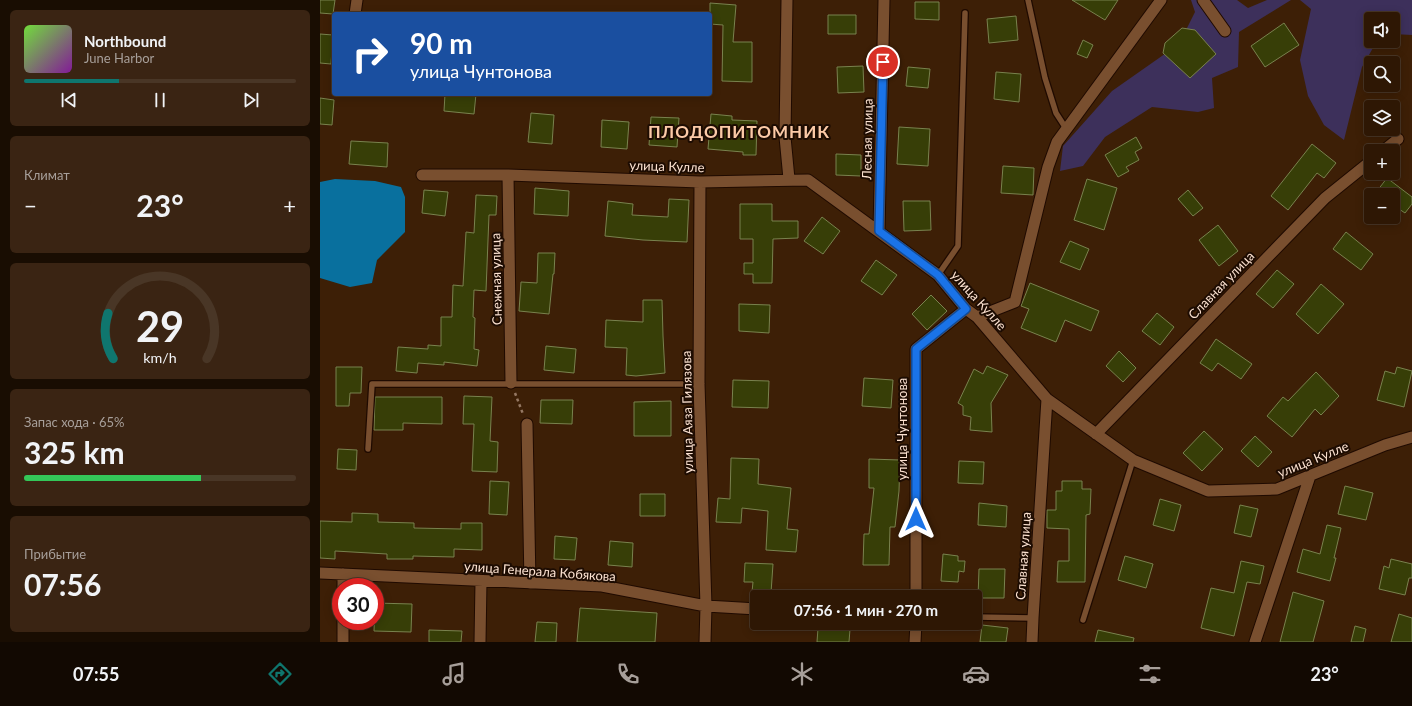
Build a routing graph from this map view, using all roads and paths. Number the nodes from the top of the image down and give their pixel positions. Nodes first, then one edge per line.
1 (357, 0) edge
2 (788, 0) edge
3 (884, 0) edge
4 (1028, 0) edge
5 (1161, 0) edge
6 (1203, 0) edge
7 (355, 12) edge
8 (965, 13) dead end
9 (1225, 31) dead end
10 (1067, 130) junction
11 (1398, 138) dead end
12 (1391, 144) edge
13 (1364, 167) edge
14 (422, 175) dead end
15 (508, 175) junction
16 (789, 179) junction
17 (700, 182) junction
18 (879, 231) junction
19 (938, 275) junction
20 (966, 309) junction
21 (977, 317) junction
22 (511, 383) junction
23 (699, 384) junction
24 (1047, 399) junction
25 (527, 424) joint
26 (1096, 434) junction
27 (1412, 437) edge
28 (368, 449) dead end
29 (1133, 460) junction
30 (1310, 476) junction
31 (320, 573) edge
32 (343, 574) junction
33 (343, 578) edge
34 (481, 581) junction
35 (530, 583) junction
36 (916, 590) edge
37 (706, 606) junction
38 (750, 609) edge
39 (982, 618) edge
40 (1033, 618) junction
41 (1083, 620) dead end
42 (343, 630) edge
43 (916, 630) edge
44 (343, 642) edge
45 (480, 642) edge
46 (705, 642) edge
47 (915, 642) edge
48 (1032, 642) edge
49 (1255, 642) edge

1 - 7 street
2 - 16 street
3 - 18 street, Лесная улица
4 - 10 lane
5 - 10 street
6 - 9 street
8 - 19 lane
10 - 21 street
11 - 12 street
13 - 26 street, Славная улица
14 - 15 street, улица Кулле
15 - 17 street, улица Кулле
15 - 22 street, Снежная улица
16 - 17 street, улица Кулле
16 - 18 street, улица Кулле
17 - 23 street, улица Аяза Гилязова
18 - 19 street, улица Кулле
19 - 20 street, улица Кулле
20 - 21 street, улица Кулле
20 - 36 street, улица Чунтонова
21 - 24 street, улица Кулле
22 - 23 lane
22 - 25 path
22 - 28 lane
23 - 37 street, улица Аяза Гилязова
24 - 26 street, улица Кулле
24 - 40 street, Славная улица
25 - 35 street
26 - 29 street, улица Кулле
27 - 30 street, улица Кулле
29 - 30 street, улица Кулле
29 - 41 lane
30 - 49 street
31 - 32 street, улица Генерала Кобякова
32 - 33 street
32 - 34 street, улица Генерала Кобякова
34 - 35 street, улица Генерала Кобякова
34 - 45 street
35 - 37 street, улица Генерала Кобякова
37 - 38 street, улица Генерала Кобякова
37 - 46 street, улица Аяза Гилязова
39 - 40 lane
40 - 48 street, Славная улица
42 - 44 street
43 - 47 street

